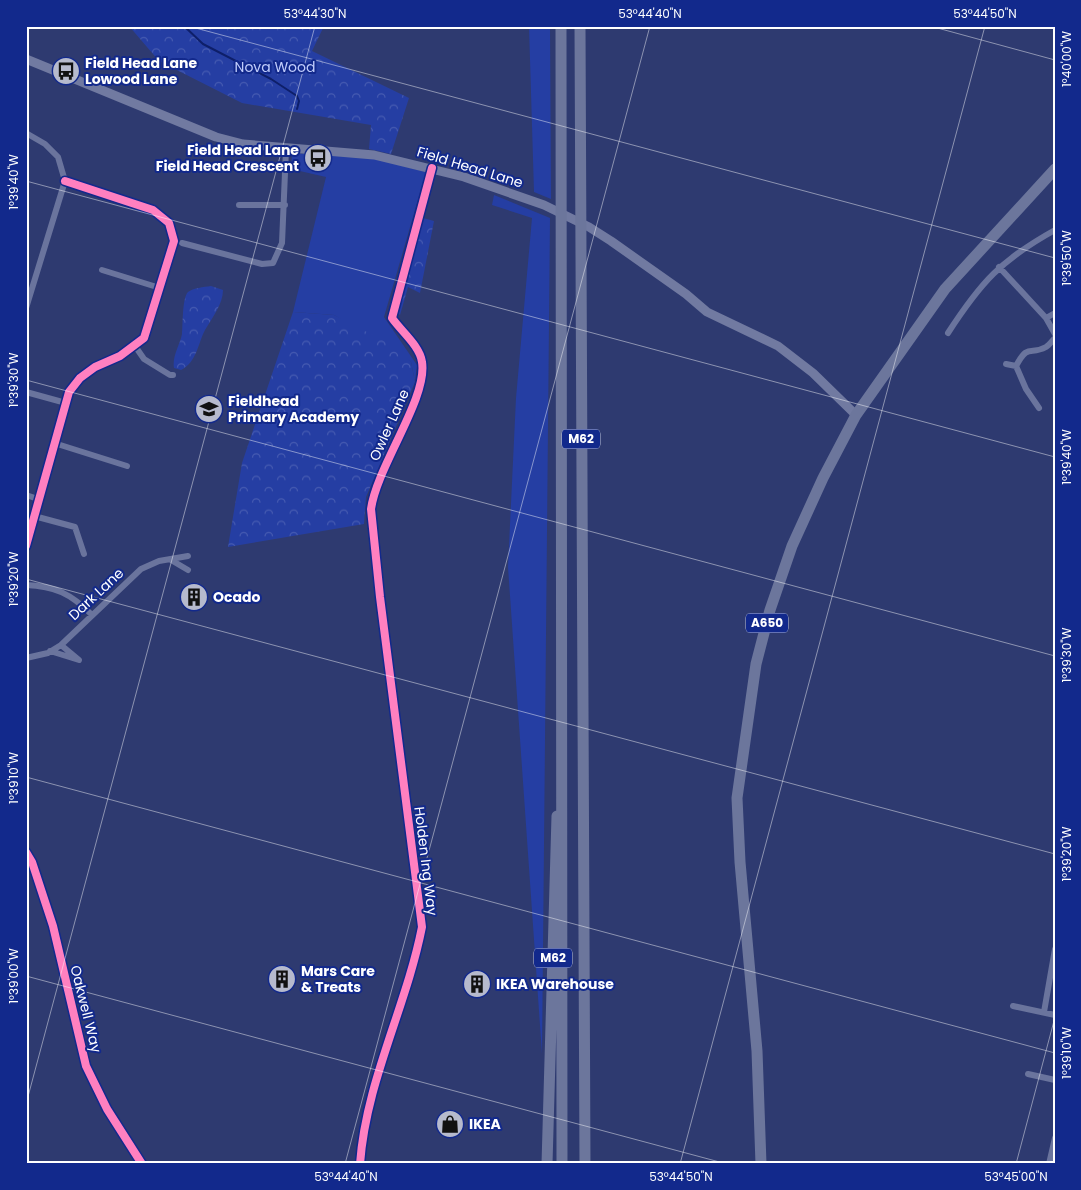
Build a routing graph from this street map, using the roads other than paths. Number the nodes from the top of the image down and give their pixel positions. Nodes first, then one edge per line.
1 (561, 26) edge
2 (580, 26) edge
3 (26, 59) edge
4 (26, 133) edge
5 (286, 149) junction
6 (432, 168) junction
7 (1055, 169) edge
8 (65, 181) junction
9 (239, 205) dead end
10 (285, 205) junction
11 (1054, 231) edge
12 (182, 243) dead end
13 (999, 267) junction
14 (102, 270) dead end
15 (160, 288) junction
16 (26, 308) edge
17 (1055, 313) edge
18 (1046, 318) junction
19 (948, 333) dead end
20 (1055, 336) edge
21 (135, 346) junction
22 (1006, 364) dead end
23 (1016, 366) junction
24 (173, 375) dead end
25 (26, 392) edge
26 (66, 403) junction
27 (1040, 408) dead end
28 (856, 415) junction
29 (54, 443) junction
30 (127, 466) dead end
31 (26, 496) edge
32 (38, 499) junction
33 (34, 516) junction
34 (26, 546) edge
35 (84, 554) dead end
36 (188, 556) dead end
37 (171, 560) junction
38 (188, 570) dead end
39 (26, 585) edge
40 (92, 614) junction
41 (61, 645) junction
42 (50, 651) junction
43 (26, 658) edge
44 (390, 674) joint
45 (563, 753) junction
46 (26, 852) edge
47 (1055, 949) edge
48 (1013, 1006) dead end
49 (1044, 1012) junction
50 (1055, 1015) edge
51 (1028, 1074) dead end
52 (1055, 1080) edge
53 (1055, 1138) edge
54 (585, 1163) edge
55 (142, 1164) edge
56 (360, 1164) edge
57 (547, 1164) edge
58 (560, 1164) edge
59 (761, 1164) edge
60 (1049, 1164) edge

1 - 45 highway, M62
2 - 54 highway, M62
3 - 5 main road, Field Head Lane
4 - 8 street
5 - 6 main road, Field Head Lane
5 - 10 street
6 - 28 main road, Field Head Lane
6 - 44 street, Owler Lane
7 - 28 highway, A650
8 - 15 street
8 - 16 street
9 - 10 street
10 - 12 street
11 - 13 street
13 - 18 street
13 - 19 street
14 - 15 street
15 - 21 street
17 - 18 street
18 - 20 street
20 - 23 street
21 - 24 street
21 - 26 street
22 - 23 street
23 - 27 street
25 - 26 street
26 - 29 street
28 - 59 highway, A650
29 - 30 street
29 - 32 street
31 - 32 street
32 - 33 street
33 - 34 street
33 - 35 street
36 - 37 street, Dark Lane
37 - 38 street
37 - 40 street, Dark Lane
39 - 40 street
40 - 41 street, Dark Lane
41 - 42 street, Dark Lane
41 - 42 street
42 - 43 street, Dark Lane
44 - 56 street, Holden Ing Way
45 - 57 highway, M62
45 - 58 highway, M62
46 - 55 street, Oakwell Way
47 - 49 street
48 - 49 street
49 - 50 street
51 - 52 street
53 - 60 street

